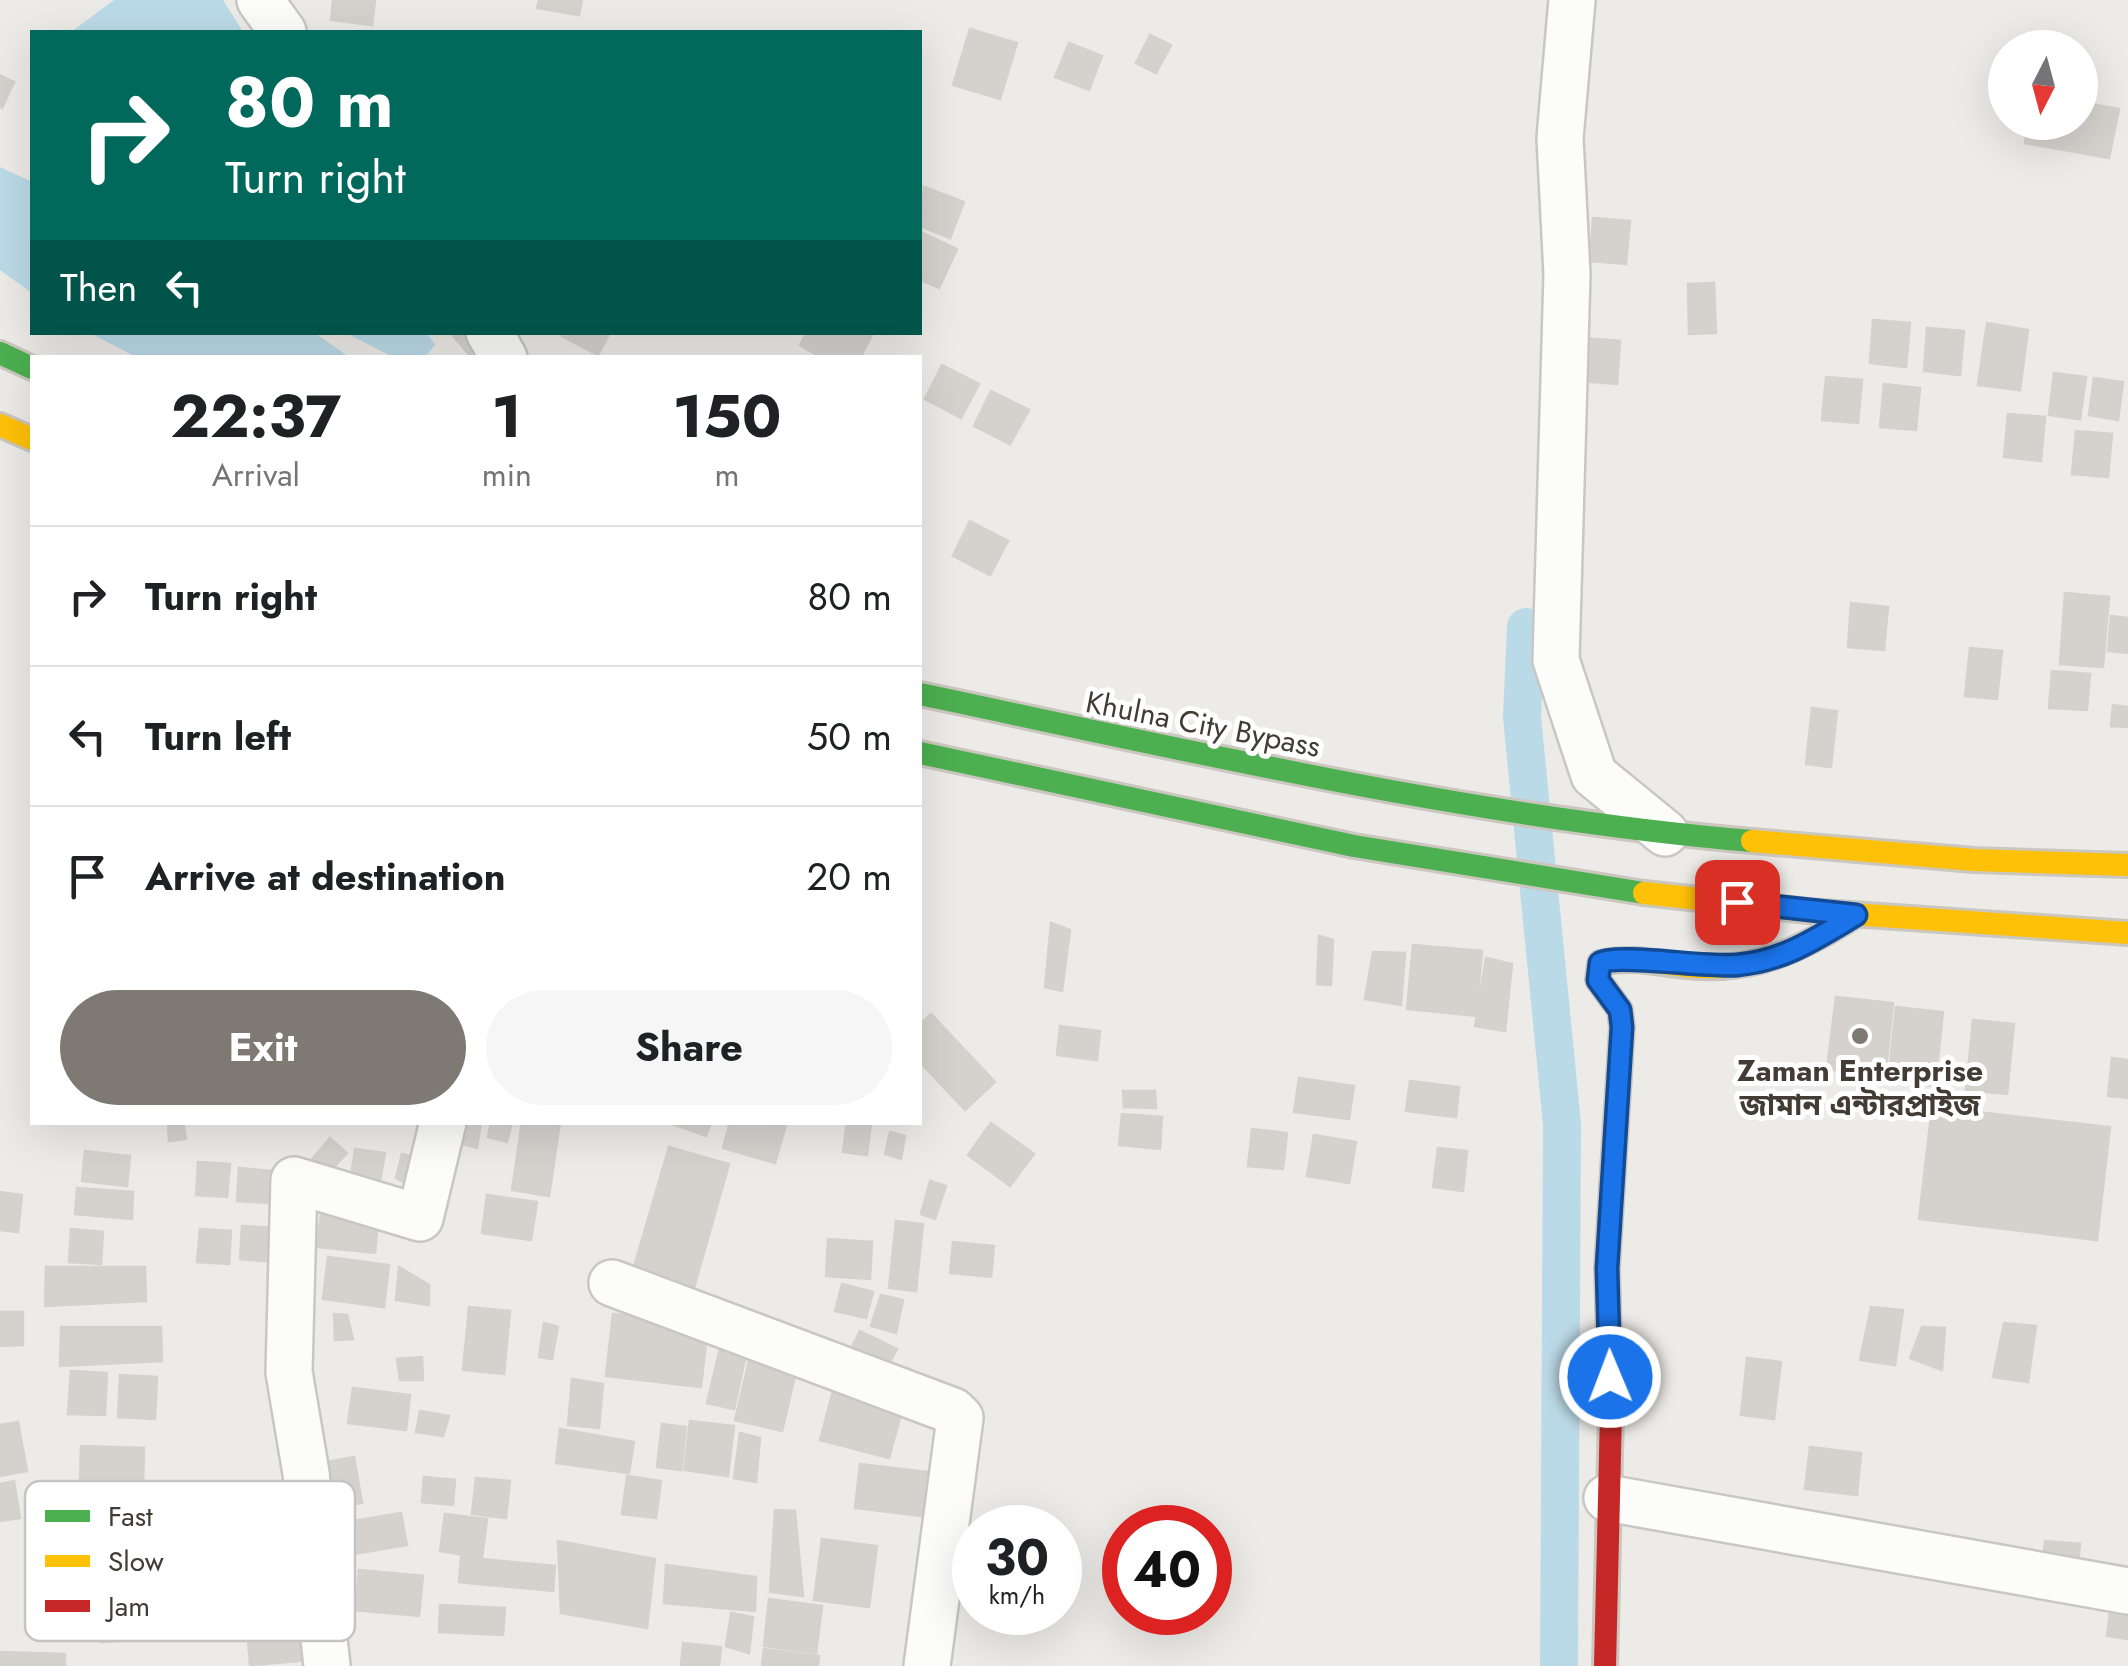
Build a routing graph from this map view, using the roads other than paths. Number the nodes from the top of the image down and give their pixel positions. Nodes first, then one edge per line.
1 (260, 0) edge
2 (1572, 0) edge
3 (282, 30) edge
4 (0, 353) edge
5 (30, 367) edge
6 (0, 425) edge
7 (30, 438) edge
8 (922, 694) edge
9 (922, 754) edge
10 (1646, 832) junction
11 (2128, 866) edge
12 (1856, 915) junction
13 (2128, 933) edge
14 (443, 1125) edge
15 (612, 1283) dead end
16 (307, 1481) edge
17 (1607, 1498) junction
18 (2128, 1592) edge
19 (323, 1641) edge
20 (326, 1666) edge
21 (927, 1666) edge
22 (1605, 1666) edge

1 - 3 street
2 - 10 street
4 - 5 main road
6 - 7 main road
8 - 10 main road, Khulna City Bypass
9 - 12 main road
10 - 11 main road, Khulna City Bypass
12 - 13 main road
12 - 17 main road
14 - 16 street
15 - 21 street
17 - 18 street
17 - 22 main road
19 - 20 street

